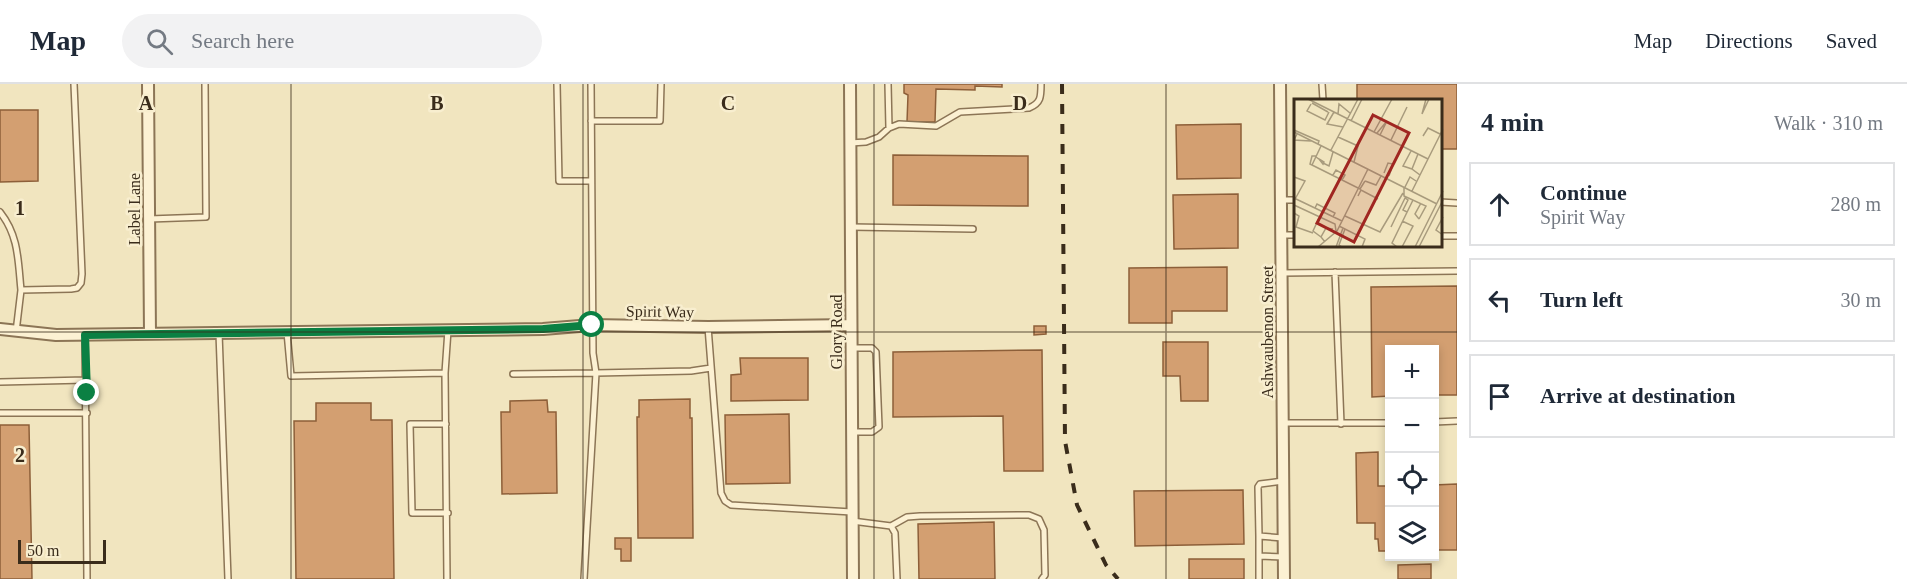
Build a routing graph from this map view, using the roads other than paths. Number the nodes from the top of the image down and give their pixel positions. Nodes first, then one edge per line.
1 (74, 84) edge
2 (148, 84) edge
3 (205, 84) edge
4 (557, 84) edge
5 (591, 84) edge
6 (661, 84) edge
7 (850, 84) edge
8 (888, 84) edge
9 (1041, 84) edge
10 (1280, 84) edge
11 (1322, 84) edge
12 (1323, 99) edge
13 (591, 121) junction
14 (889, 128) junction
15 (850, 143) junction
16 (591, 181) junction
17 (1281, 200) junction
18 (1294, 200) edge
19 (1442, 202) edge
20 (1457, 203) edge
21 (0, 212) edge
22 (148, 219) junction
23 (850, 227) junction
24 (973, 229) dead end
25 (1281, 235) junction
26 (1294, 235) edge
27 (1442, 236) edge
28 (1457, 237) edge
29 (1457, 271) edge
30 (1335, 272) junction
31 (1282, 273) junction
32 (21, 290) junction
33 (592, 325) junction
34 (851, 325) junction
35 (708, 327) junction
36 (0, 329) edge
37 (448, 330) junction
38 (16, 332) junction
39 (288, 332) junction
40 (219, 333) junction
41 (150, 334) junction
42 (85, 335) junction
43 (851, 348) junction
44 (711, 368) junction
45 (445, 373) junction
46 (596, 373) junction
47 (513, 374) dead end
48 (86, 380) junction
49 (0, 382) edge
50 (0, 413) edge
51 (87, 413) junction
52 (1457, 421) edge
53 (1439, 422) edge
54 (1283, 423) junction
55 (1385, 423) edge
56 (446, 424) junction
57 (1341, 424) junction
58 (852, 432) junction
59 (1283, 481) junction
60 (448, 513) junction
61 (852, 516) junction
62 (891, 526) junction
63 (1259, 536) junction
64 (1284, 538) junction
65 (1259, 556) junction
66 (1284, 557) junction
67 (87, 579) edge
68 (228, 579) edge
69 (447, 579) edge
70 (584, 579) edge
71 (853, 579) edge
72 (897, 579) edge
73 (1042, 579) edge
74 (1259, 579) edge
75 (1284, 579) edge

1 - 32 lane
2 - 22 street, Label Lane
3 - 22 lane
4 - 16 lane
5 - 13 lane
6 - 13 lane
7 - 15 street, Glory Road
8 - 14 lane
9 - 14 lane
10 - 17 street, Ashwaubenon Street
11 - 12 lane
13 - 16 lane
14 - 15 lane
15 - 23 street, Glory Road
16 - 33 lane
17 - 18 lane
17 - 25 street, Ashwaubenon Street
19 - 20 lane
21 - 32 lane
22 - 41 street, Label Lane
23 - 24 lane
23 - 34 street, Glory Road
25 - 26 lane
25 - 31 street, Ashwaubenon Street
27 - 28 lane
29 - 30 lane
30 - 31 lane
30 - 57 lane
31 - 54 street, Ashwaubenon Street
32 - 38 lane
33 - 35 street, Spirit Way
33 - 37 street, Spirit Way
33 - 46 lane
34 - 35 street, Spirit Way
34 - 43 street, Glory Road
35 - 44 lane
36 - 38 street, Spirit Way
37 - 39 street, Spirit Way
37 - 45 lane
38 - 42 street, Spirit Way
39 - 40 street, Spirit Way
39 - 45 lane
40 - 41 street, Spirit Way
40 - 68 lane
41 - 42 street, Spirit Way
42 - 48 lane
43 - 58 street, Glory Road
43 - 58 lane
44 - 46 lane
44 - 61 lane
45 - 56 lane
46 - 47 lane
46 - 70 lane
48 - 49 lane
48 - 51 lane
50 - 51 lane
51 - 67 lane
52 - 53 lane
54 - 57 lane
54 - 59 street, Ashwaubenon Street
55 - 57 lane
56 - 60 lane
56 - 60 lane
58 - 61 street, Glory Road
59 - 63 lane
59 - 64 street, Ashwaubenon Street
60 - 69 lane
61 - 62 lane
61 - 71 street, Glory Road
62 - 72 lane
62 - 73 lane
63 - 64 lane
63 - 65 lane
64 - 66 street, Ashwaubenon Street
65 - 66 lane
65 - 74 lane
66 - 75 street, Ashwaubenon Street

